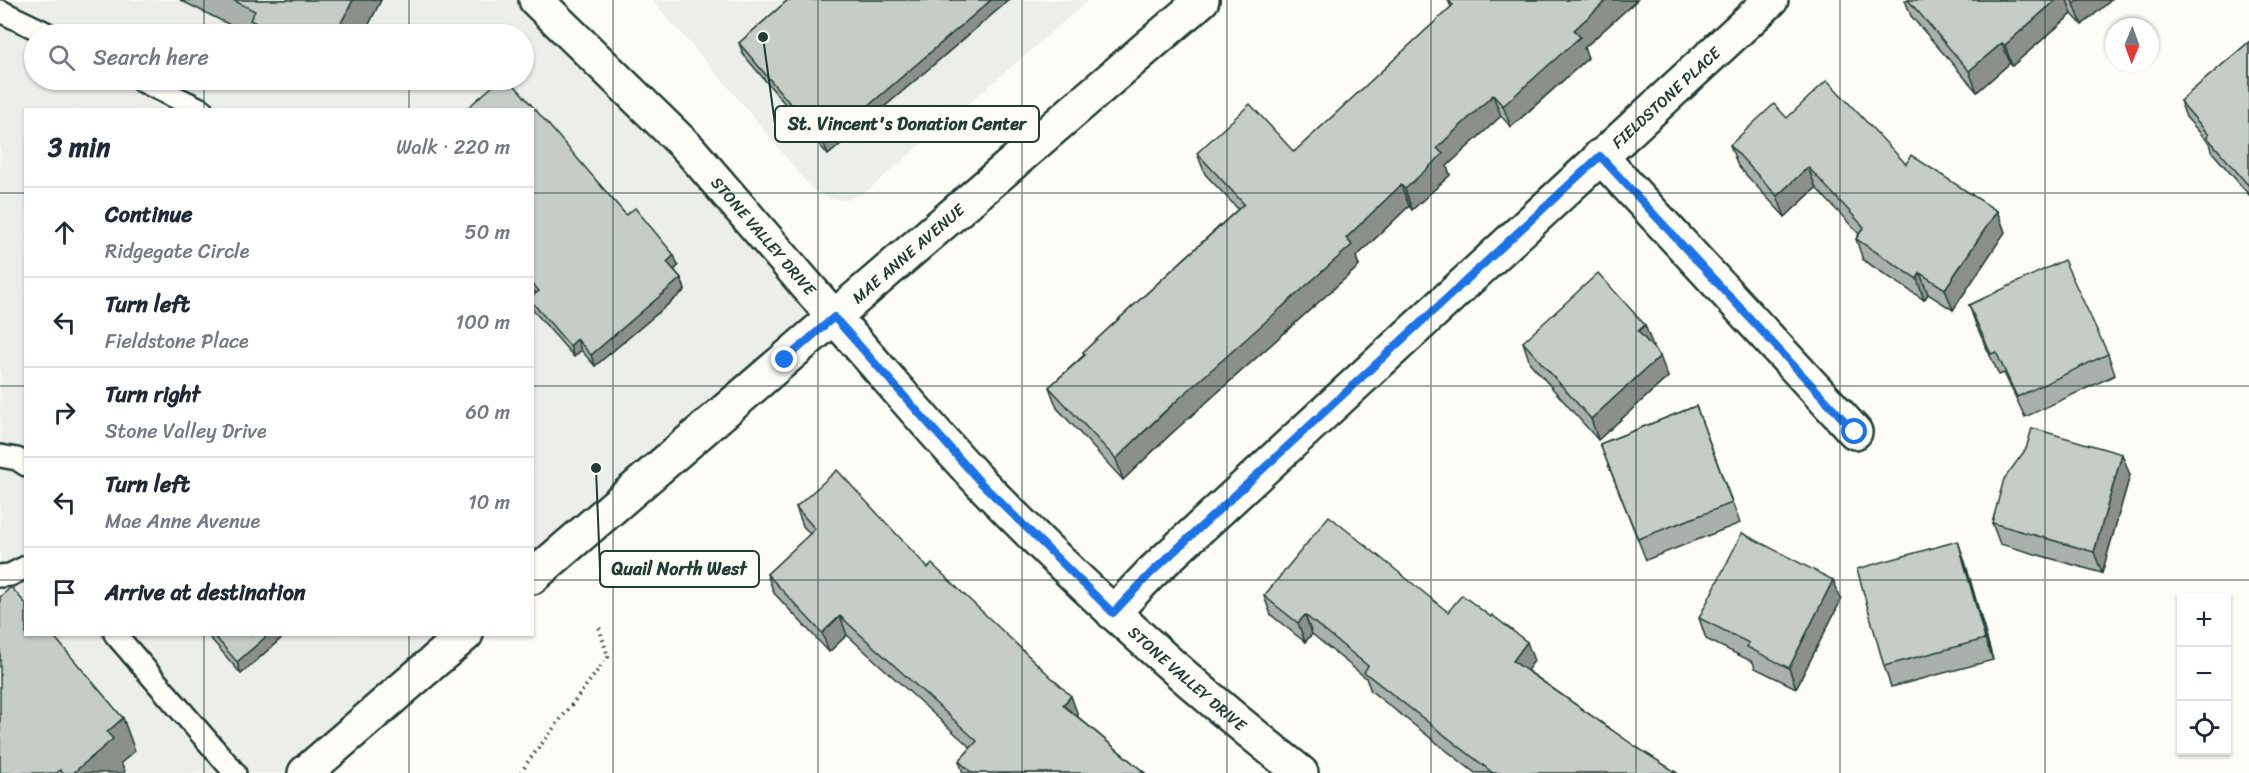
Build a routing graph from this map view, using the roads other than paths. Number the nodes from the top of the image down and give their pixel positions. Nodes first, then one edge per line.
1 (536, 0) edge
2 (1202, 0) edge
3 (1771, 0) edge
4 (0, 11) edge
5 (27, 24) edge
6 (161, 90) edge
7 (198, 108) edge
8 (1600, 156) junction
9 (834, 317) junction
10 (1855, 432) dead end
11 (0, 456) edge
12 (24, 464) edge
13 (24, 568) edge
14 (534, 575) edge
15 (0, 576) edge
16 (1113, 613) junction
17 (117, 636) edge
18 (463, 636) edge
19 (235, 773) edge
20 (304, 773) edge
21 (1301, 773) edge

1 - 9 street, STONE VALLEY DRIVE
2 - 9 street, MAE ANNE AVENUE
3 - 8 street, FIELDSTONE PLACE
4 - 5 lane
6 - 7 lane
8 - 10 street
8 - 16 street, FIELDSTONE PLACE
9 - 14 street, MAE ANNE AVENUE
9 - 16 street, STONE VALLEY DRIVE
11 - 12 lane
13 - 15 lane
16 - 21 street, STONE VALLEY DRIVE
17 - 19 lane
18 - 20 street

